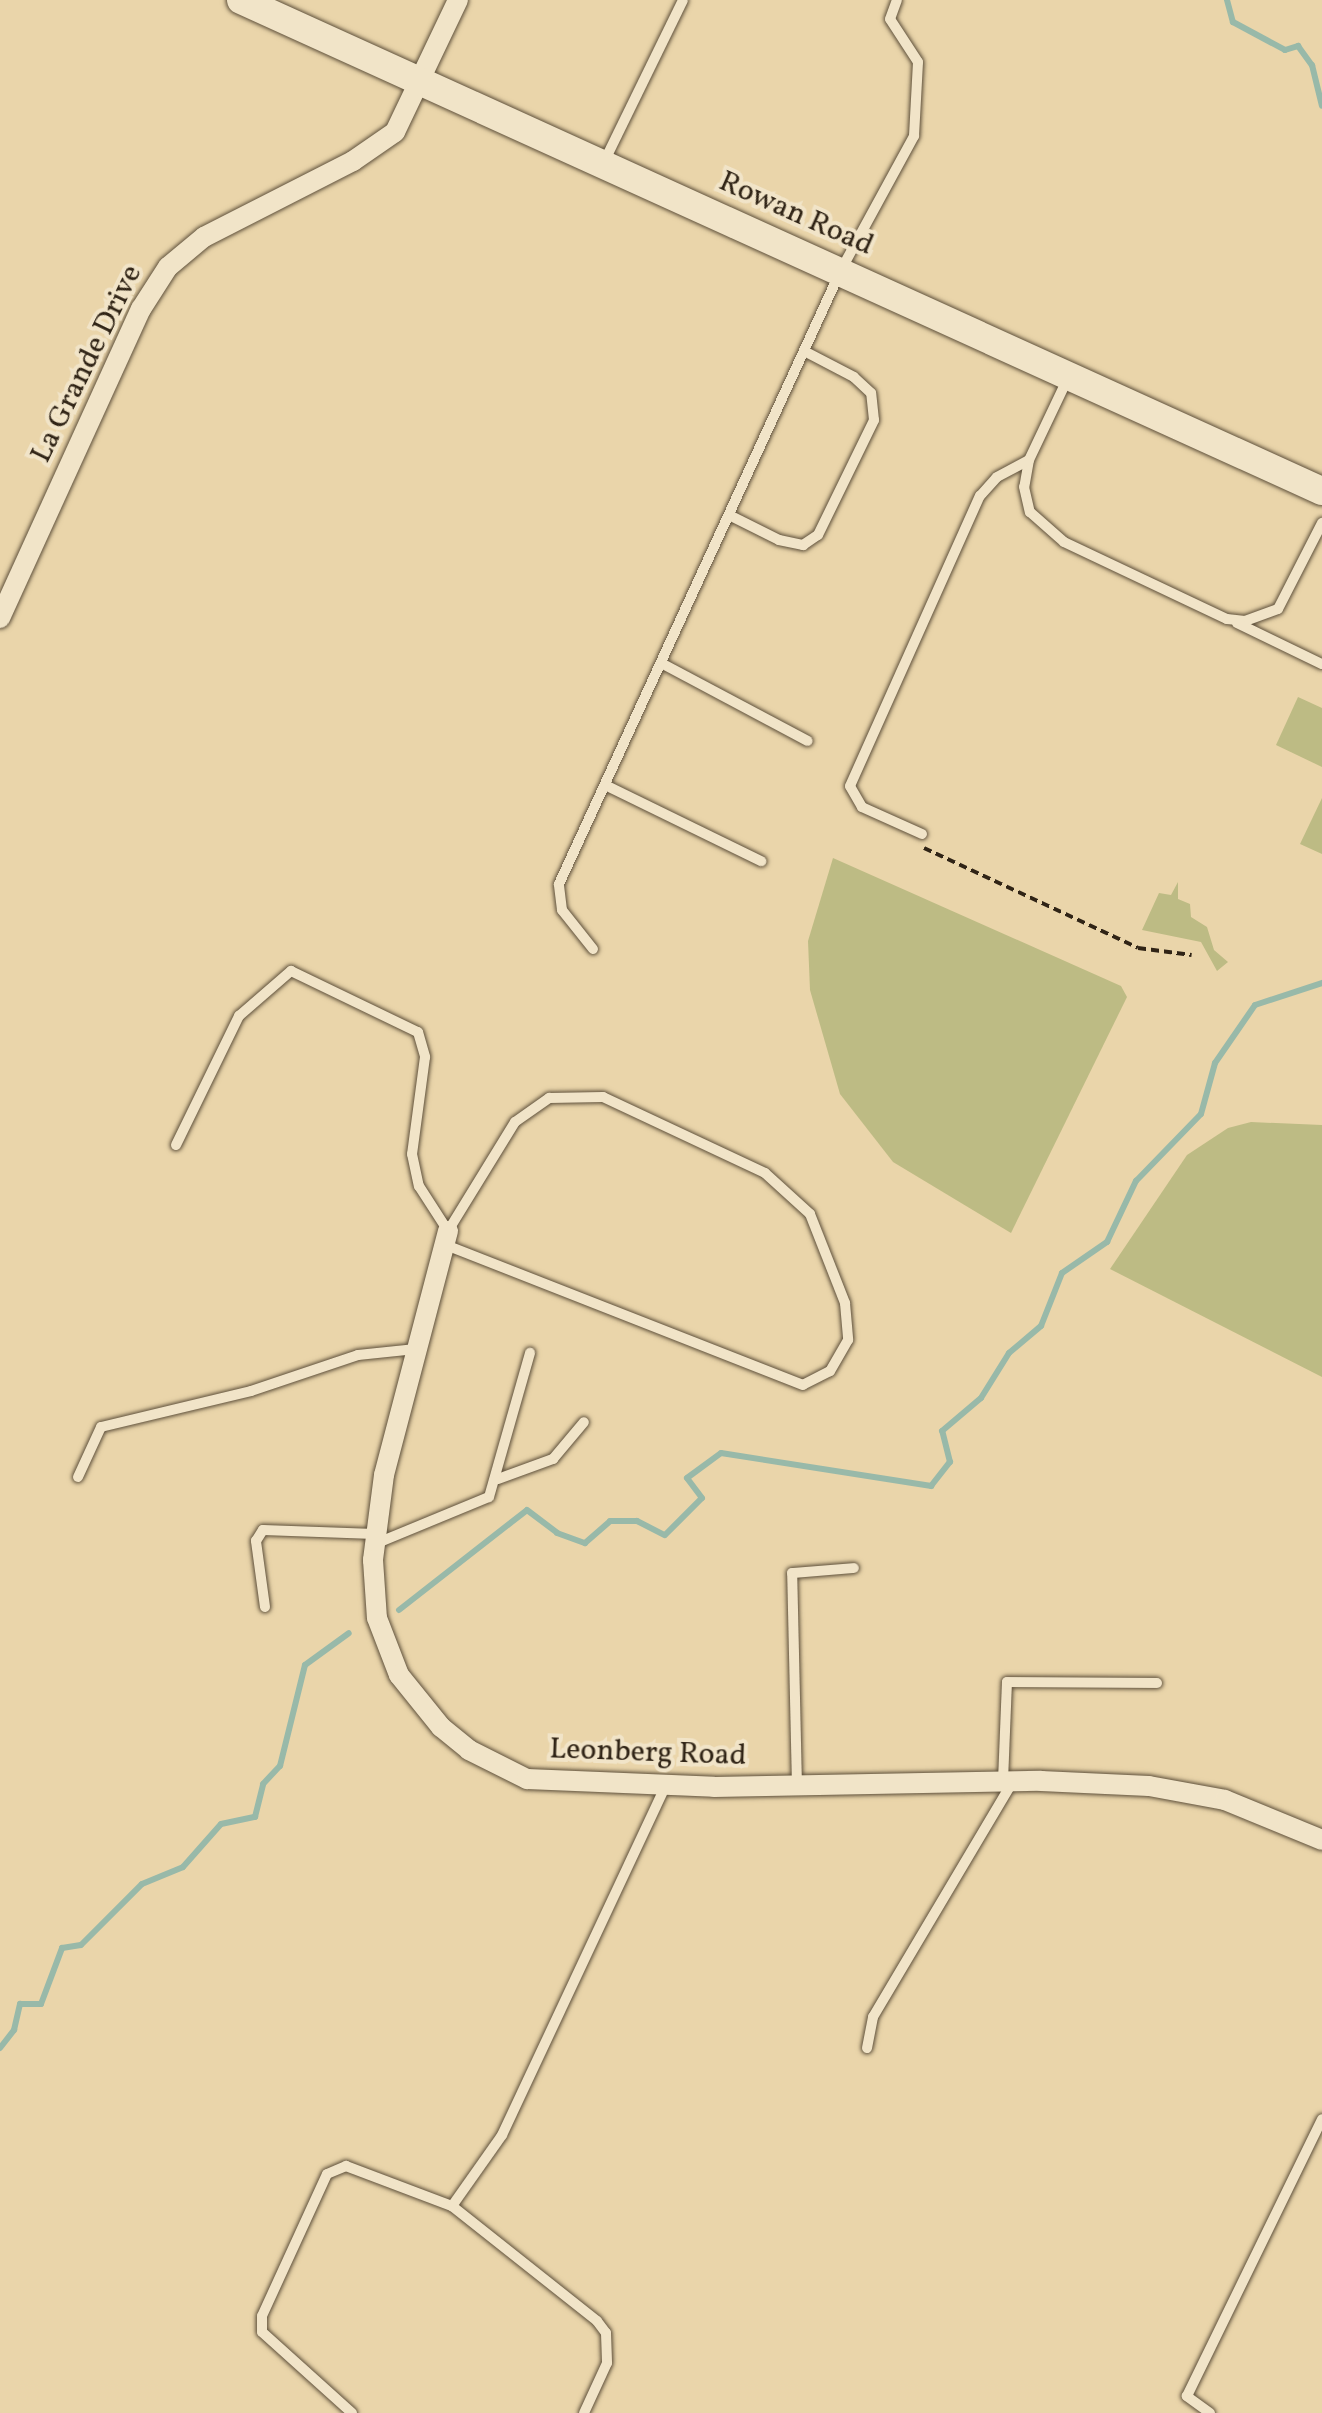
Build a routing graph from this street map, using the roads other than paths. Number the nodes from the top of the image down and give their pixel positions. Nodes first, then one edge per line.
1 (241, 0) edge
2 (458, 0) edge
3 (683, 0) edge
4 (897, 0) edge
5 (422, 81) junction
6 (604, 163) junction
7 (842, 270) junction
8 (804, 352) junction
9 (1070, 374) junction
10 (1029, 460) junction
11 (1322, 490) edge
12 (729, 515) junction
13 (1322, 523) edge
14 (0, 618) edge
15 (1226, 618) junction
16 (661, 663) junction
17 (1322, 664) edge
18 (808, 741) dead end
19 (605, 785) junction
20 (922, 834) dead end
21 (761, 861) dead end
22 (594, 948) dead end
23 (176, 1145) dead end
24 (446, 1238) junction
25 (417, 1349) junction
26 (530, 1353) dead end
27 (584, 1422) dead end
28 (78, 1477) dead end
29 (498, 1479) junction
30 (374, 1539) junction
31 (854, 1568) dead end
32 (265, 1607) dead end
33 (1157, 1683) dead end
34 (1008, 1782) junction
35 (667, 1784) junction
36 (797, 1786) junction
37 (1322, 1840) edge
38 (867, 2048) dead end
39 (1322, 2120) edge
40 (452, 2206) junction
41 (352, 2413) edge
42 (584, 2413) edge
43 (1210, 2413) edge

1 - 5 street, Rowan Road
2 - 5 street, La Grande Drive
3 - 6 lane
4 - 7 lane
5 - 6 street, Rowan Road
5 - 14 street, La Grande Drive
6 - 7 street, Rowan Road
7 - 8 lane
7 - 9 street, Rowan Road
8 - 12 lane
8 - 12 lane
9 - 10 lane
9 - 11 street, Rowan Road
10 - 15 lane
10 - 20 lane
12 - 16 lane
13 - 15 lane
15 - 17 lane
16 - 18 lane
16 - 19 lane
19 - 21 lane
19 - 22 lane
23 - 24 lane
24 - 24 lane
24 - 25 street, Leonberg Road
25 - 28 lane
25 - 30 street, Leonberg Road
26 - 29 lane
27 - 29 lane
29 - 30 lane
30 - 32 lane
30 - 35 street, Leonberg Road
31 - 36 lane
33 - 34 lane
34 - 36 street, Leonberg Road
34 - 37 street, Leonberg Road
34 - 38 lane
35 - 36 street, Leonberg Road
35 - 40 lane
39 - 43 lane
40 - 41 lane
40 - 42 lane

